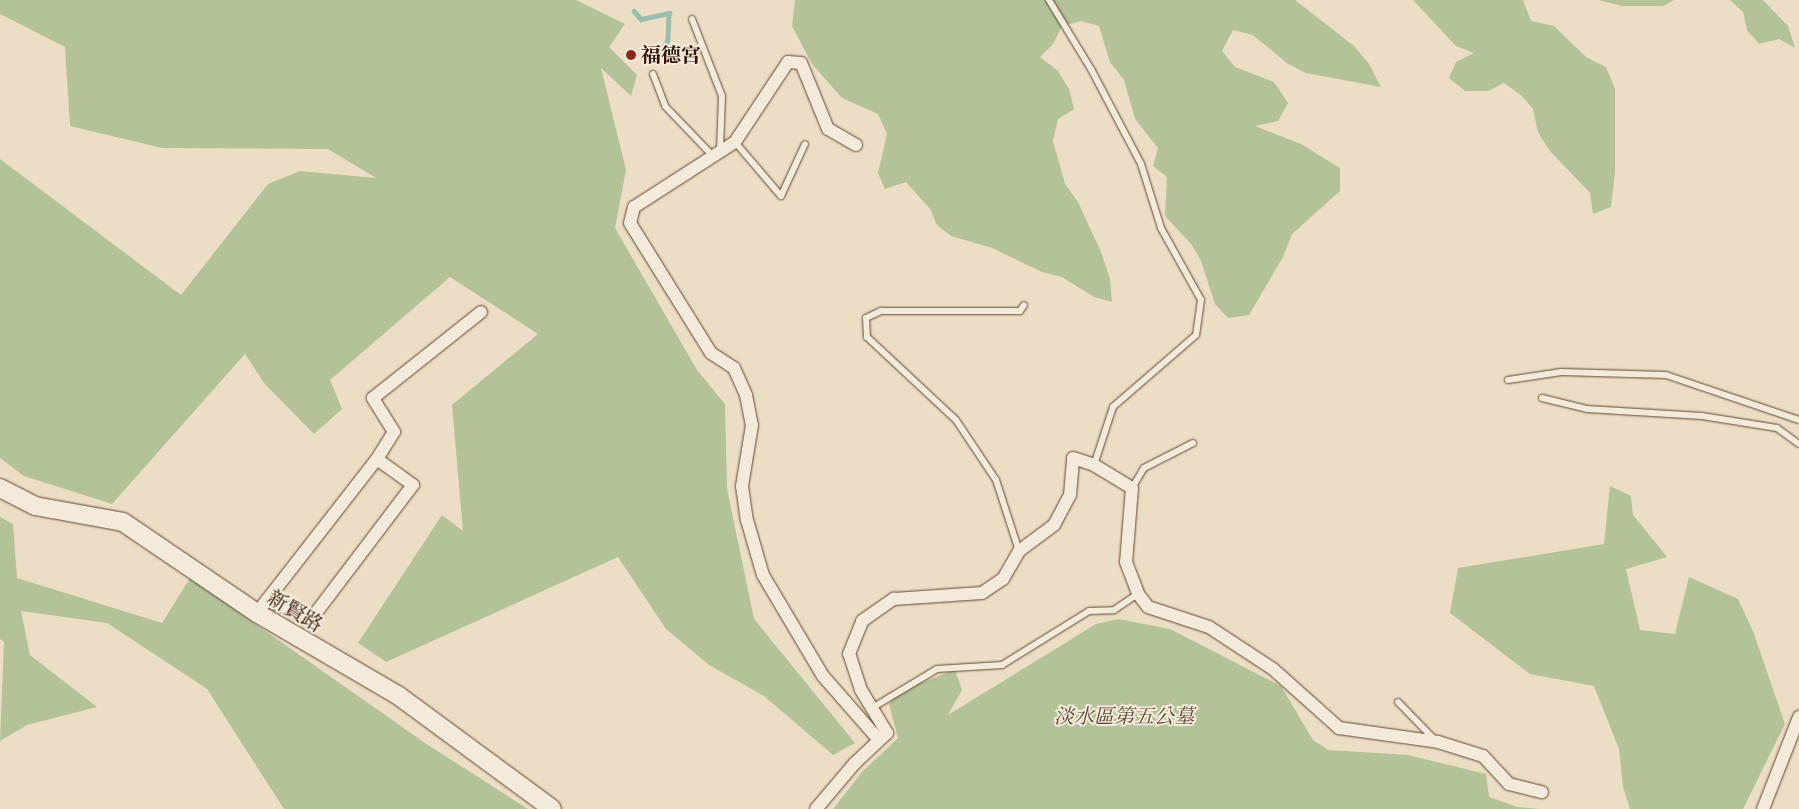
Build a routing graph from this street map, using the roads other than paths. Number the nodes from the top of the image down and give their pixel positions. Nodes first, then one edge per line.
1 (1049, 0) edge
2 (692, 20) dead end
3 (653, 74) dead end
4 (734, 142) junction
5 (805, 144) dead end
6 (856, 145) dead end
7 (716, 153) junction
8 (1024, 305) dead end
9 (481, 312) dead end
10 (1508, 380) dead end
11 (1542, 398) dead end
12 (1799, 420) edge
13 (1193, 443) dead end
14 (1799, 444) edge
15 (377, 459) junction
16 (1094, 465) junction
17 (0, 488) edge
18 (1132, 488) junction
19 (1019, 550) junction
20 (1138, 594) junction
21 (262, 606) junction
22 (1398, 702) dead end
23 (872, 708) junction
24 (1799, 717) edge
25 (879, 740) junction
26 (1438, 742) junction
27 (1542, 792) dead end
28 (552, 809) edge
29 (816, 809) edge
30 (1763, 809) edge

1 - 16 lane
2 - 7 lane
3 - 7 lane
4 - 5 lane
4 - 6 street
4 - 7 street
7 - 25 street
8 - 19 lane
9 - 15 street
10 - 12 lane
11 - 14 lane
13 - 18 lane
15 - 21 street
15 - 21 street
16 - 18 street
16 - 19 street
17 - 21 street, 新賢路
18 - 20 street
19 - 23 street
20 - 23 lane
20 - 26 street
21 - 28 street, 新賢路
22 - 26 lane
23 - 25 street
24 - 30 street
25 - 29 street
26 - 27 street

